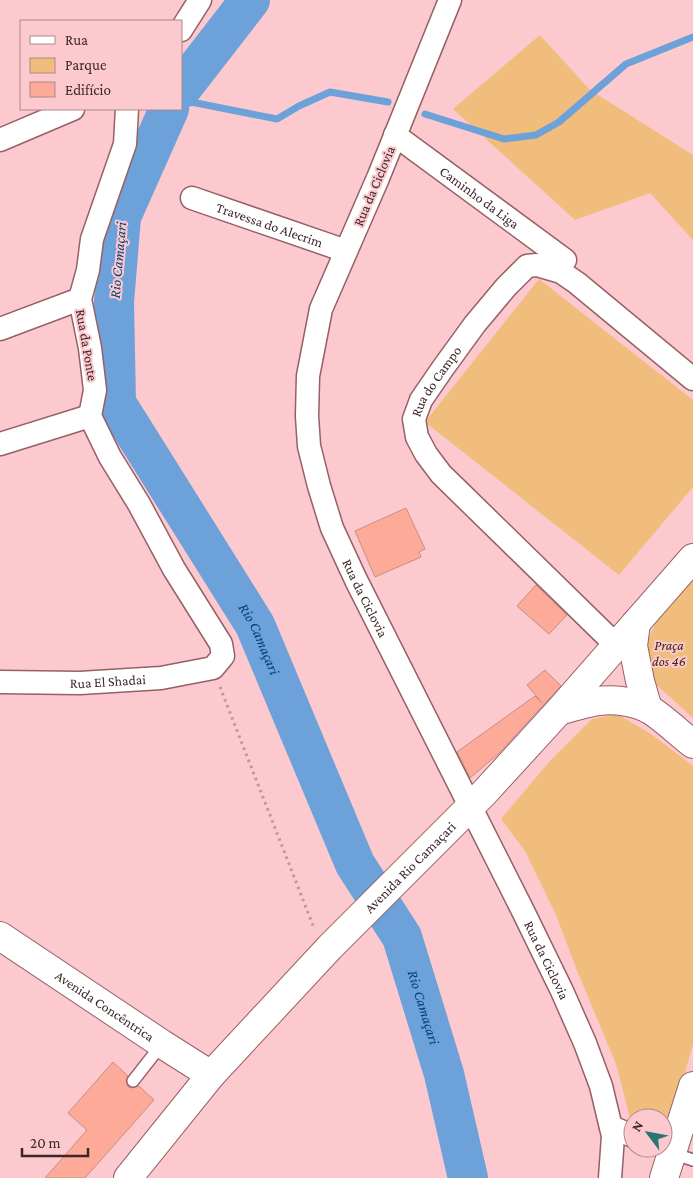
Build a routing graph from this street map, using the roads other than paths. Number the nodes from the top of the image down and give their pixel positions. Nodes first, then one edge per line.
1 (200, 0) edge
2 (450, 0) edge
3 (182, 28) edge
4 (72, 110) edge
5 (127, 110) edge
6 (395, 135) junction
7 (0, 140) edge
8 (192, 198) dead end
9 (346, 251) junction
10 (565, 260) dead end
11 (80, 300) junction
12 (0, 329) edge
13 (693, 379) edge
14 (90, 416) junction
15 (0, 444) edge
16 (693, 558) edge
17 (636, 623) junction
18 (616, 645) junction
19 (0, 682) edge
20 (648, 709) junction
21 (559, 711) junction
22 (693, 744) edge
23 (471, 807) junction
24 (0, 936) edge
25 (162, 1044) junction
26 (211, 1075) junction
27 (133, 1081) dead end
28 (693, 1086) edge
29 (611, 1127) junction
30 (623, 1132) edge
31 (676, 1153) edge
32 (128, 1178) edge
33 (610, 1178) edge
34 (664, 1178) edge

1 - 3 street
2 - 6 street, Rua da Ciclovia
4 - 7 street
5 - 11 street, Rua da Ponte
6 - 9 street, Rua da Ciclovia
6 - 10 street, Caminho da Liga
8 - 9 street, Travessa do Alecrim
9 - 23 street, Rua da Ciclovia
11 - 12 street
11 - 14 street, Rua da Ponte
13 - 18 street, Rua do Campo
14 - 15 street
14 - 19 street, Rua El Shadai
16 - 17 street, Avenida Rio Camaçari
17 - 18 street, Avenida Rio Camaçari
17 - 20 street
18 - 21 street, Avenida Rio Camaçari
20 - 21 street
20 - 22 street
21 - 23 street, Avenida Rio Camaçari
23 - 26 street, Avenida Rio Camaçari
23 - 29 street, Rua da Ciclovia
24 - 25 street, Avenida Concêntrica
25 - 26 street, Avenida Concêntrica
25 - 27 lane
26 - 32 street, Avenida Rio Camaçari
28 - 31 street
29 - 30 street
29 - 33 street, Rua da Ciclovia
31 - 34 street

